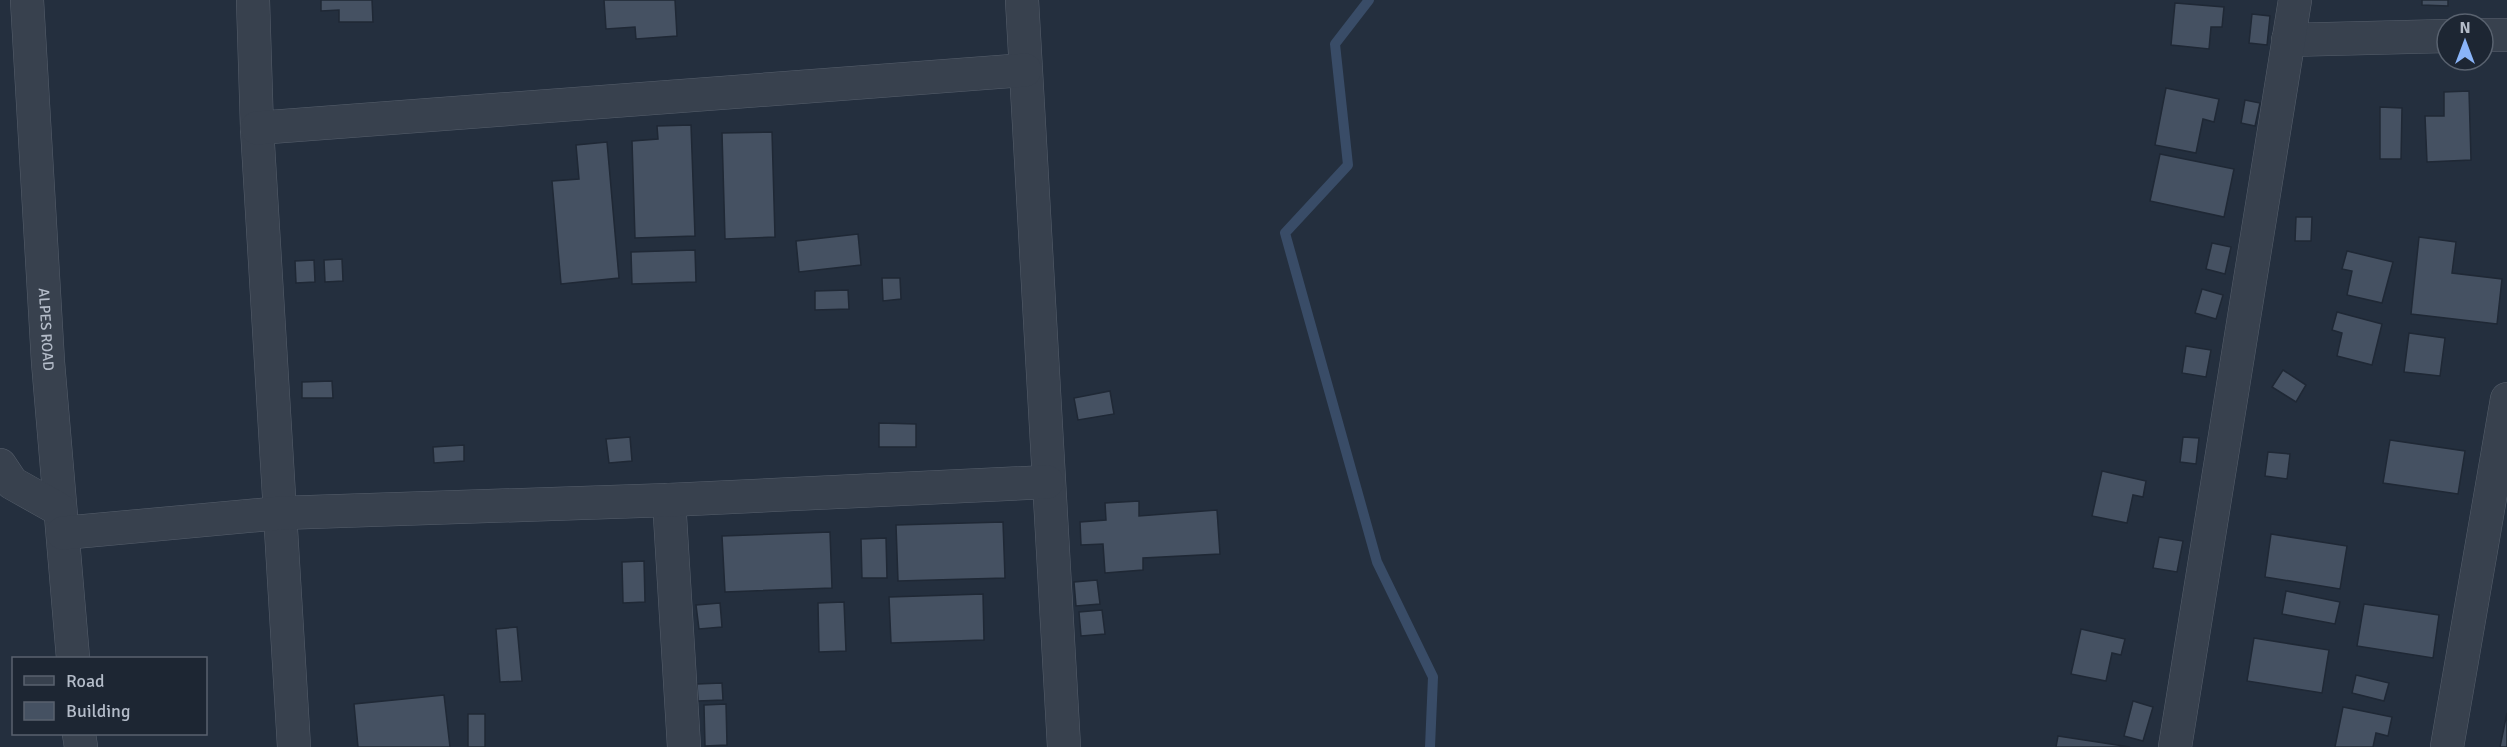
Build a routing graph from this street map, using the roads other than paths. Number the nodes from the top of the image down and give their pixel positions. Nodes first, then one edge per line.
1 (27, 0) edge
2 (253, 0) edge
3 (1022, 0) edge
4 (2295, 0) edge
5 (2435, 36) edge
6 (2288, 40) junction
7 (1025, 70) junction
8 (257, 128) junction
9 (2507, 399) edge
10 (0, 465) edge
11 (1047, 482) junction
12 (669, 500) junction
13 (281, 513) junction
14 (61, 521) junction
15 (73, 657) edge
16 (294, 747) edge
17 (684, 747) edge
18 (1064, 747) edge
19 (2175, 747) edge
20 (2447, 747) edge

1 - 14 street, ALPES ROAD
2 - 8 street
3 - 7 street
4 - 6 street
5 - 6 street
6 - 19 street
7 - 8 street
7 - 11 street
8 - 13 street
9 - 20 street
10 - 14 street
11 - 12 street
11 - 18 street
12 - 13 street
12 - 17 street
13 - 14 street
13 - 16 street
14 - 15 street, ALPES ROAD

